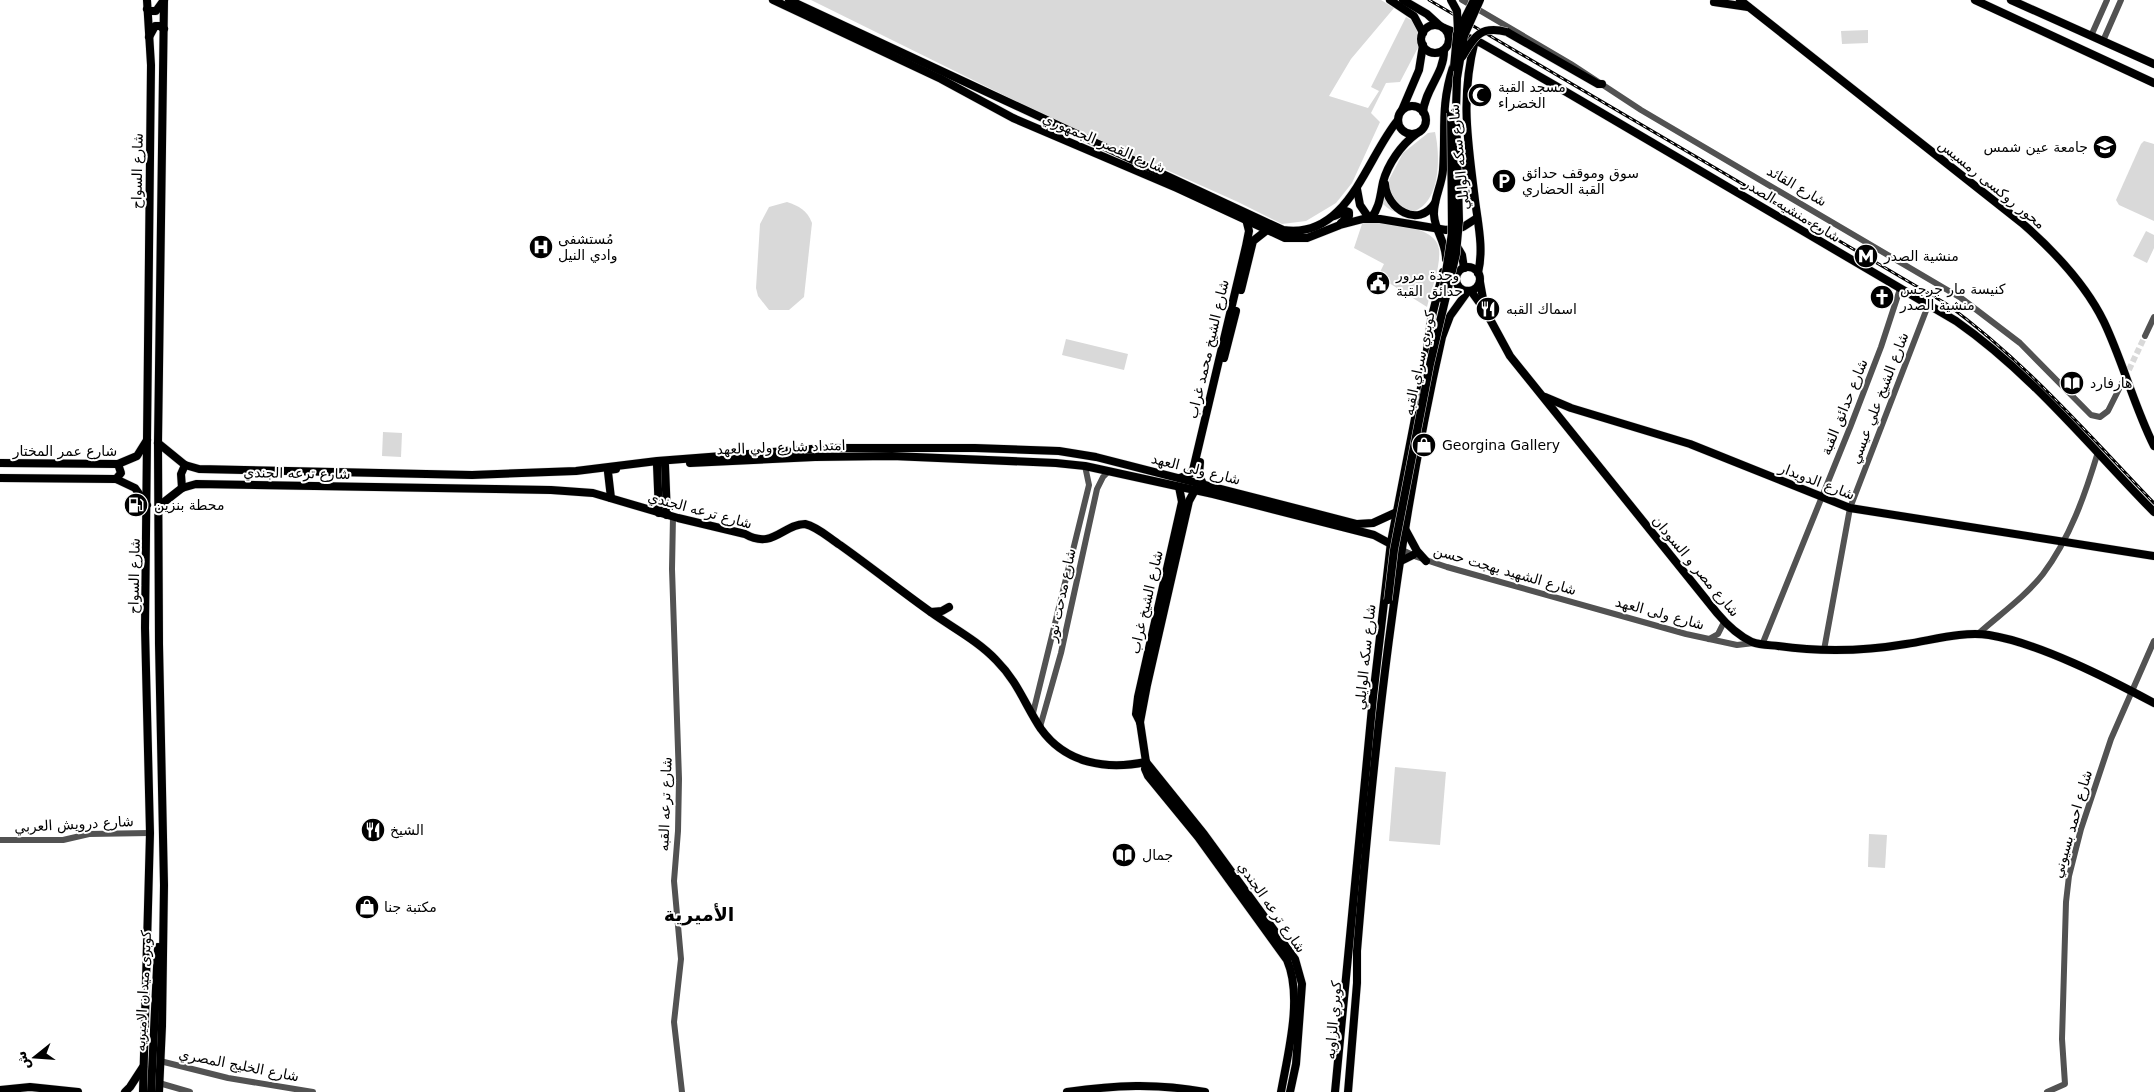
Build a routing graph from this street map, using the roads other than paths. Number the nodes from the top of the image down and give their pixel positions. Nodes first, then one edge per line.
1 (147, 0) edge
2 (164, 0) edge
3 (773, 0) edge
4 (789, 0) edge
5 (1390, 0) edge
6 (1403, 0) edge
7 (1451, 0) edge
8 (1462, 0) edge
9 (1474, 0) edge
10 (1480, 0) edge
11 (1740, 0) edge
12 (1975, 0) edge
13 (2011, 0) edge
14 (2107, 0) edge
15 (2122, 0) edge
16 (1714, 2) dead end
17 (1748, 7) junction
18 (147, 9) junction
19 (2062, 23) junction
20 (1442, 27) junction
21 (164, 29) junction
22 (1423, 33) junction
23 (1458, 34) junction
24 (2091, 36) junction
25 (149, 37) junction
26 (2056, 38) junction
27 (1476, 40) junction
28 (2103, 41) junction
29 (1449, 42) junction
30 (1423, 46) junction
31 (1444, 50) junction
32 (1472, 52) junction
33 (2136, 56) junction
34 (1459, 61) junction
35 (914, 63) junction
36 (2154, 64) edge
37 (1453, 67) junction
38 (2128, 71) junction
39 (2154, 83) edge
40 (1602, 84) junction
41 (998, 98) junction
42 (1018, 107) junction
43 (1456, 109) junction
44 (1402, 110) junction
45 (1000, 112) junction
46 (1423, 112) junction
47 (1018, 120) junction
48 (1398, 120) junction
49 (1416, 134) junction
50 (1385, 175) junction
51 (1357, 189) junction
52 (1436, 200) junction
53 (1476, 206) junction
54 (1330, 216) junction
55 (1370, 218) junction
56 (1478, 218) junction
57 (1246, 219) junction
58 (1340, 225) junction
59 (1267, 230) junction
60 (1438, 230) junction
61 (1464, 268) junction
62 (1478, 272) junction
63 (1480, 282) junction
64 (1900, 289) junction
65 (1469, 291) junction
66 (1928, 303) junction
67 (1485, 310) junction
68 (2154, 317) edge
69 (160, 323) junction
70 (148, 334) junction
71 (2145, 336) tunnel mouth
72 (1427, 349) junction
73 (160, 353) junction
74 (148, 359) junction
75 (2122, 384) tunnel mouth
76 (1542, 396) junction
77 (1571, 408) junction
78 (1563, 421) junction
79 (148, 438) junction
80 (158, 443) junction
81 (2154, 446) edge
82 (985, 448) joint
83 (893, 452) junction
84 (2098, 452) junction
85 (982, 460) joint
86 (0, 463) edge
87 (660, 463) junction
88 (118, 464) junction
89 (185, 465) junction
90 (1085, 466) junction
91 (608, 469) junction
92 (313, 471) junction
93 (1109, 471) junction
94 (0, 478) edge
95 (1180, 478) junction
96 (116, 479) junction
97 (1203, 484) junction
98 (312, 485) junction
99 (1179, 487) junction
100 (182, 488) junction
101 (1195, 490) junction
102 (1822, 496) junction
103 (611, 498) junction
104 (147, 505) junction
105 (158, 506) junction
106 (1850, 508) junction
107 (1397, 512) junction
108 (2154, 512) edge
109 (666, 515) junction
110 (1373, 523) junction
111 (1404, 527) junction
112 (1369, 534) junction
113 (2064, 541) junction
114 (1391, 542) junction
115 (1400, 549) junction
116 (1413, 556) junction
117 (2154, 556) edge
118 (1426, 561) junction
119 (1399, 562) junction
120 (1165, 591) junction
121 (949, 607) dead end
122 (1605, 611) joint
123 (931, 612) junction
124 (1724, 622) junction
125 (159, 625) junction
126 (146, 628) junction
127 (1978, 634) junction
128 (1709, 639) junction
129 (2154, 641) edge
130 (159, 644) junction
131 (1758, 644) junction
132 (146, 650) junction
133 (1824, 650) junction
134 (2133, 692) junction
135 (2154, 703) edge
136 (1380, 704) junction
137 (1033, 713) junction
138 (1040, 727) junction
139 (1146, 762) junction
140 (150, 833) junction
141 (0, 840) edge
142 (164, 891) junction
143 (1353, 950) junction
144 (160, 1061) junction
145 (144, 1066) junction
146 (159, 1083) junction
147 (0, 1090) edge
148 (78, 1092) edge
149 (124, 1092) edge
150 (143, 1092) edge
151 (151, 1092) edge
152 (159, 1092) edge
153 (190, 1092) edge
154 (313, 1092) edge
155 (682, 1092) edge
156 (1067, 1092) edge
157 (1205, 1092) edge
158 (1281, 1092) edge
159 (1290, 1092) edge
160 (1335, 1092) edge
161 (1339, 1092) edge
162 (1344, 1092) edge
163 (1348, 1092) edge
164 (2047, 1092) edge

1 - 18 main road, شارع السواح
2 - 18 main road
2 - 21 main road, شارع السواح
3 - 35 main road, شارع القصر الجمهوري
4 - 35 main road, شارع القصر الجمهوري
5 - 22 main road
6 - 20 main road, شارع منشيه الصدر
7 - 23 main road, bridge
8 - 40 street, شارع القائد
9 - 23 main road, كوبري سراي القبه, bridge
10 - 34 main road, كوبري سراي القبه, bridge
11 - 17 main road, محور روكسى رمسيس
12 - 26 main road
13 - 19 main road
14 - 24 street
15 - 28 street
16 - 17 main road
17 - 81 main road, محور روكسى رمسيس
18 - 25 main road, شارع السواح
19 - 24 main road
19 - 26 main road
20 - 22 main road
20 - 27 main road, شارع منشيه الصدر
20 - 29 main road
21 - 25 main road
21 - 69 main road, شارع السواح
22 - 30 main road
23 - 37 main road, كوبري سراي القبه, bridge
24 - 28 main road
25 - 70 main road, شارع السواح
26 - 38 main road
27 - 32 main road, شارع سكه الوايلي
27 - 64 main road, شارع منشيه الصدر
28 - 33 main road
29 - 31 main road
29 - 32 main road
30 - 31 main road
30 - 44 main road
31 - 46 main road
32 - 53 main road, شارع سكه الوايلي
33 - 36 main road
33 - 38 main road
34 - 40 main road, bridge
34 - 43 main road, كوبري سراي القبه, bridge
35 - 41 main road, شارع القصر الجمهوري
35 - 45 main road, شارع القصر الجمهوري
37 - 52 main road, شارع سكه الوايلي
37 - 72 main road, كوبري سراي القبه, bridge
38 - 39 main road
40 - 75 street, شارع القائد
41 - 42 main road, شارع القصر الجمهوري
41 - 45 main road
42 - 47 main road
42 - 54 main road, شارع القصر الجمهوري
43 - 53 main road, bridge
43 - 136 main road, كوبري سراي القبه, bridge
44 - 46 main road
44 - 48 main road
45 - 47 main road, شارع القصر الجمهوري
46 - 49 main road
47 - 57 main road, شارع القصر الجمهوري
48 - 49 main road
48 - 51 main road, شارع القصر الجمهوري
49 - 50 main road
50 - 52 main road
50 - 55 main road
51 - 54 main road, شارع القصر الجمهوري
51 - 55 main road
52 - 60 main road, شارع سكه الوايلي
53 - 56 main road, شارع سكه الوايلي
54 - 58 main road
55 - 58 main road, شارع القصر الجمهوري
55 - 60 main road, شارع القصر الجمهوري
56 - 60 main road, شارع القصر الجمهوري
56 - 62 main road, شارع سكه الوايلي
57 - 59 main road, شارع القصر الجمهوري
57 - 95 main road, شارع الشيخ محمد غراب
58 - 59 main road, شارع القصر الجمهوري
59 - 97 main road, شارع الشيخ محمد غراب
60 - 61 main road, شارع القصر الجمهوري
60 - 72 main road, شارع سكه الوايلي
61 - 62 main road
61 - 65 main road
62 - 63 main road
63 - 65 main road
63 - 67 main road, شارع مصر و السودان
64 - 66 main road, شارع منشيه الصدر
64 - 102 street, شارع حدائق القبة
65 - 67 main road, شارع مصر و السودان
65 - 111 main road, شارع سكه الوايلي
66 - 84 main road, شارع منشيه الصدر
66 - 106 street, شارع الشيخ علي عيسي
67 - 76 main road, شارع مصر و السودان
68 - 71 street
69 - 70 main road
69 - 73 main road, شارع السواح
70 - 74 main road, شارع السواح
72 - 107 main road, شارع سكه الوايلي
73 - 74 main road
73 - 80 main road, شارع السواح
74 - 79 main road, شارع السواح
76 - 77 main road, شارع الدويدار
76 - 78 main road, شارع مصر و السودان
77 - 78 main road
77 - 102 main road, شارع الدويدار
78 - 124 main road, شارع مصر و السودان
79 - 88 main road, شارع عمر المختار
79 - 104 main road, شارع السواح
80 - 89 main road, شارع ترعه الجندي
80 - 105 main road, شارع السواح
82 - 83 main road, امتداد شارع ولي العهد
82 - 95 main road, شارع ولى العهد
83 - 85 main road, امتداد شارع ولي العهد
83 - 87 main road, امتداد شارع ولي العهد
84 - 108 main road, شارع منشيه الصدر
84 - 113 street
85 - 90 main road, شارع ولى العهد
86 - 88 main road, شارع عمر المختار
87 - 91 main road, شارع ترعه الجندي
87 - 109 main road, شارع ترعه القبه
88 - 96 main road
89 - 92 main road, شارع ترعه الجندي
89 - 100 main road
90 - 93 main road, شارع ولى العهد
90 - 137 street, شارع مدحت نور
91 - 92 main road, شارع ترعه الجندي
91 - 103 main road
92 - 98 main road
93 - 99 main road, شارع ولى العهد
93 - 138 street, شارع مدحت نور
94 - 96 main road, شارع عمر المختار
95 - 97 main road, شارع ولى العهد
96 - 104 main road, شارع عمر المختار
97 - 110 main road, شارع ولى العهد
98 - 100 main road, شارع ترعه الجندي
98 - 103 main road, شارع ترعه الجندي
99 - 101 main road, شارع ولى العهد
99 - 120 main road, شارع الشيخ غراب
100 - 105 main road, شارع ترعه الجندي
101 - 112 main road, شارع ولى العهد
101 - 120 main road, شارع الشيخ غراب
102 - 106 main road, شارع الدويدار
102 - 131 street, شارع حدائق القبة
103 - 109 main road, شارع ترعه الجندي
104 - 126 main road, شارع السواح
105 - 125 main road, شارع السواح
106 - 113 main road, شارع الدويدار
106 - 133 street, شارع الشيخ علي عيسي
107 - 110 main road, شارع ولى العهد
107 - 114 main road, شارع سكه الوايلي
109 - 123 main road, شارع ترعه الجندي
109 - 155 street, شارع ترعه القبه
110 - 112 main road
111 - 115 main road, شارع سكه الوايلي
111 - 118 main road
112 - 114 main road, شارع ولى العهد
113 - 117 main road, شارع الدويدار
113 - 127 street
114 - 115 main road, شارع ولى العهد
114 - 143 main road, شارع سكه الوايلي
115 - 116 street, شارع الشهيد بهجت حسن
115 - 119 main road, شارع سكه الوايلي
116 - 118 street, شارع الشهيد بهجت حسن
116 - 119 main road
118 - 122 street, شارع الشهيد بهجت حسن
119 - 136 main road, شارع سكه الوايلي
120 - 139 main road, شارع الشيخ غراب
121 - 123 main road
122 - 128 street, شارع ولى العهد
123 - 137 main road, شارع ترعه الجندي
124 - 128 street, شارع ولى العهد
124 - 131 main road, شارع مصر و السودان
125 - 126 main road
125 - 130 main road, شارع السواح
126 - 132 main road, شارع السواح
127 - 133 main road, شارع مصر و السودان
127 - 134 main road, شارع مصر و السودان
128 - 131 street, شارع ولى العهد
129 - 134 street, شارع احمد بسيوني
130 - 132 main road
130 - 142 main road, شارع السواح
131 - 133 main road, شارع مصر و السودان
132 - 140 main road, شارع السواح
134 - 135 main road, شارع مصر و السودان
134 - 164 street, شارع احمد بسيوني
136 - 143 main road, شارع سكه الوايلي
137 - 138 main road, شارع ترعه الجندي
138 - 139 main road, شارع ترعه الجندي
139 - 158 main road, شارع ترعه الجندي
139 - 159 main road, شارع ترعه الجندي
140 - 141 street, شارع درويش العربي
140 - 145 main road, شارع السواح
142 - 144 main road, شارع السواح
142 - 151 main road, كوبرى ميدان الاميريه
143 - 160 main road, شارع سكه الوايلي
143 - 161 main road, كوبري الزاويه
143 - 162 main road, كوبري الزاويه
143 - 163 main road, شارع سكه الوايلي
144 - 146 main road, شارع السواح
144 - 154 street, شارع الخليج المصري
145 - 149 main road
145 - 150 main road, شارع السواح
146 - 152 main road, شارع السواح
146 - 153 street
147 - 148 main road
156 - 157 main road

